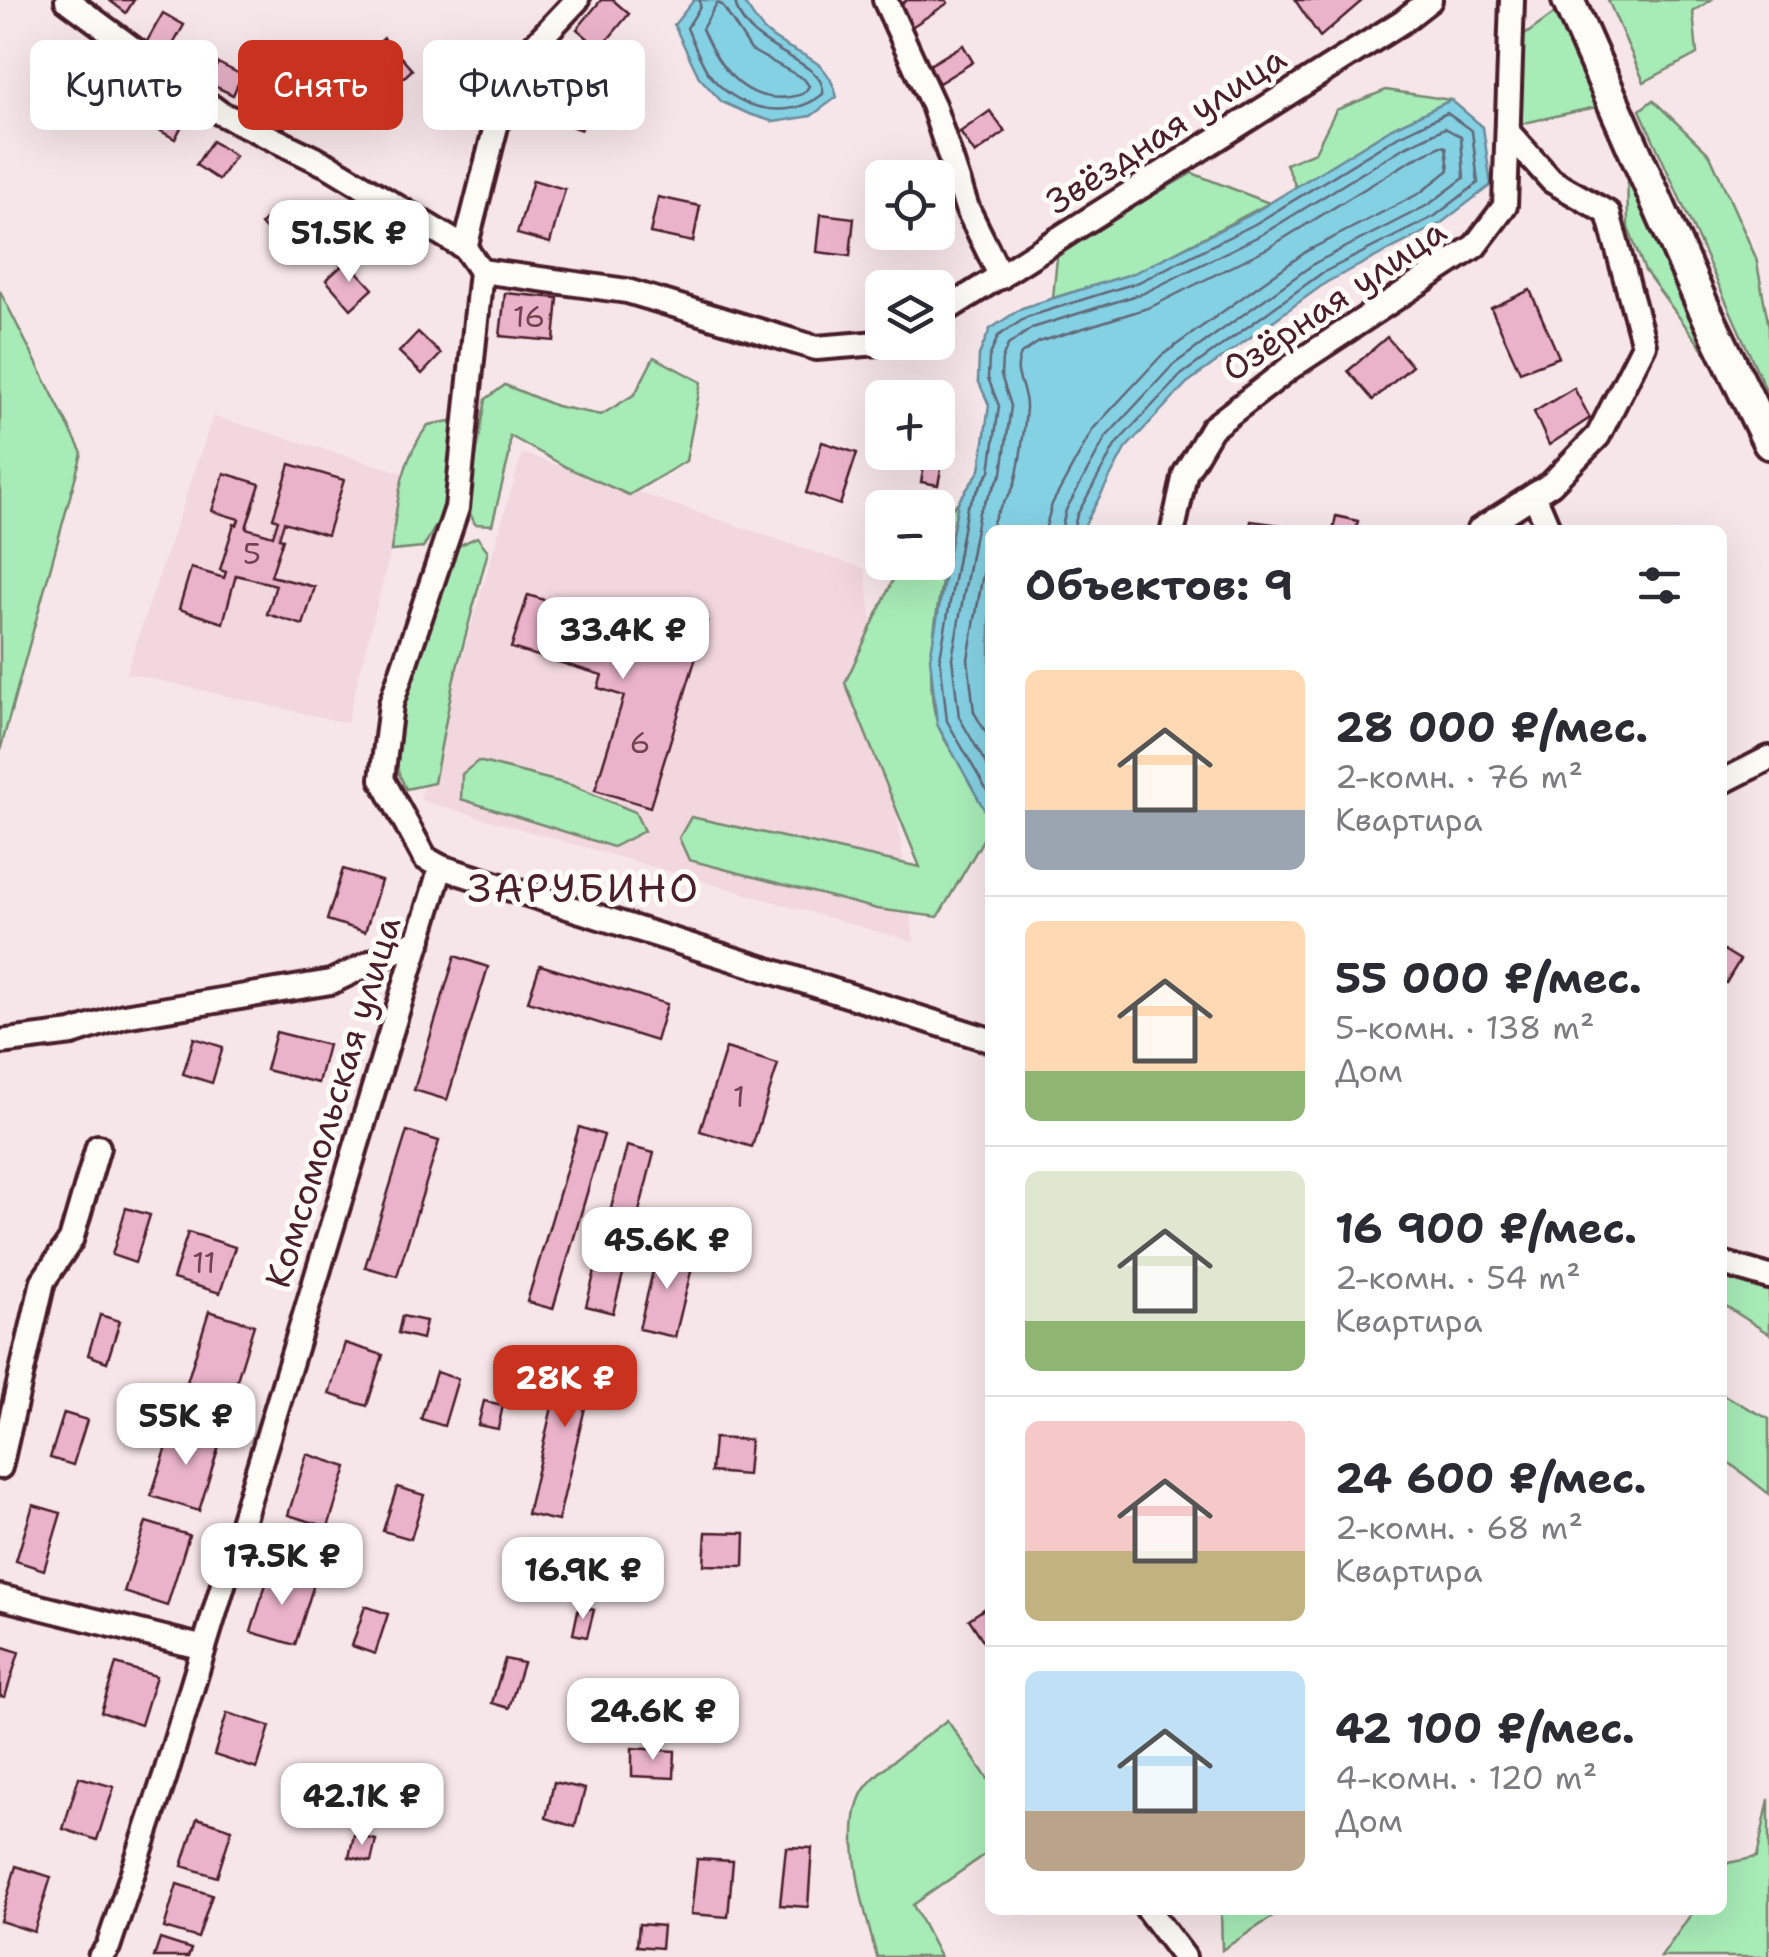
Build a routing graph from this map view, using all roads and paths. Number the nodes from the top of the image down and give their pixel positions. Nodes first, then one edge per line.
1 (68, 0) edge
2 (578, 0) edge
3 (885, 0) edge
4 (1430, 0) edge
5 (1512, 0) edge
6 (1568, 0) edge
7 (1508, 132) junction
8 (464, 248) junction
9 (482, 271) junction
10 (1000, 277) junction
11 (955, 305) edge
12 (865, 344) edge
13 (1769, 443) edge
14 (1534, 496) junction
15 (1174, 525) edge
16 (1487, 525) edge
17 (1548, 525) edge
18 (1769, 758) edge
19 (1727, 779) edge
20 (442, 867) junction
21 (420, 939) junction
22 (985, 1038) edge
23 (0, 1042) edge
24 (98, 1148) dead end
25 (1727, 1264) edge
26 (1769, 1277) edge
27 (0, 1466) edge
28 (0, 1597) edge
29 (204, 1648) junction
30 (1152, 1915) edge
31 (100, 1957) edge
32 (1184, 1957) edge

1 - 8 street
2 - 8 street
3 - 10 street
4 - 10 street, Звёздная улица
5 - 7 street, Озёрная улица
6 - 13 main road
7 - 14 street
7 - 15 street, Озёрная улица
8 - 9 street
9 - 12 street
9 - 20 street
10 - 11 street, Звёздная улица
14 - 16 street
14 - 17 street
18 - 19 street
20 - 21 street, Комсомольская улица
20 - 22 street
21 - 23 street
21 - 29 street, Комсомольская улица
24 - 27 street
25 - 26 street
28 - 29 street
29 - 31 street, Комсомольская улица
30 - 32 street

